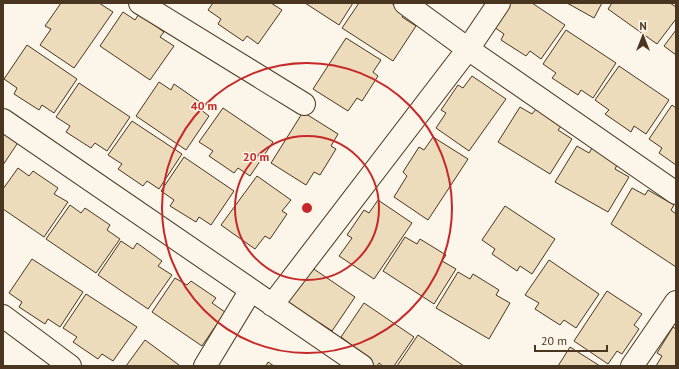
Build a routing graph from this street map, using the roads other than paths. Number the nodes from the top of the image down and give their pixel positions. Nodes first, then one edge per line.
1 (140, 3) edge
2 (405, 3) edge
3 (499, 3) edge
4 (468, 49) junction
5 (304, 104) dead end
6 (3, 120) edge
7 (676, 193) edge
8 (251, 290) junction
9 (676, 302) edge
10 (272, 305) junction
11 (3, 316) edge
12 (70, 366) edge
13 (205, 366) edge
14 (362, 366) edge
15 (632, 366) edge

1 - 5 street
2 - 4 street
3 - 4 street
4 - 7 street
4 - 10 street
6 - 8 street
8 - 10 street
8 - 13 street
9 - 15 street
10 - 14 street
11 - 12 street

